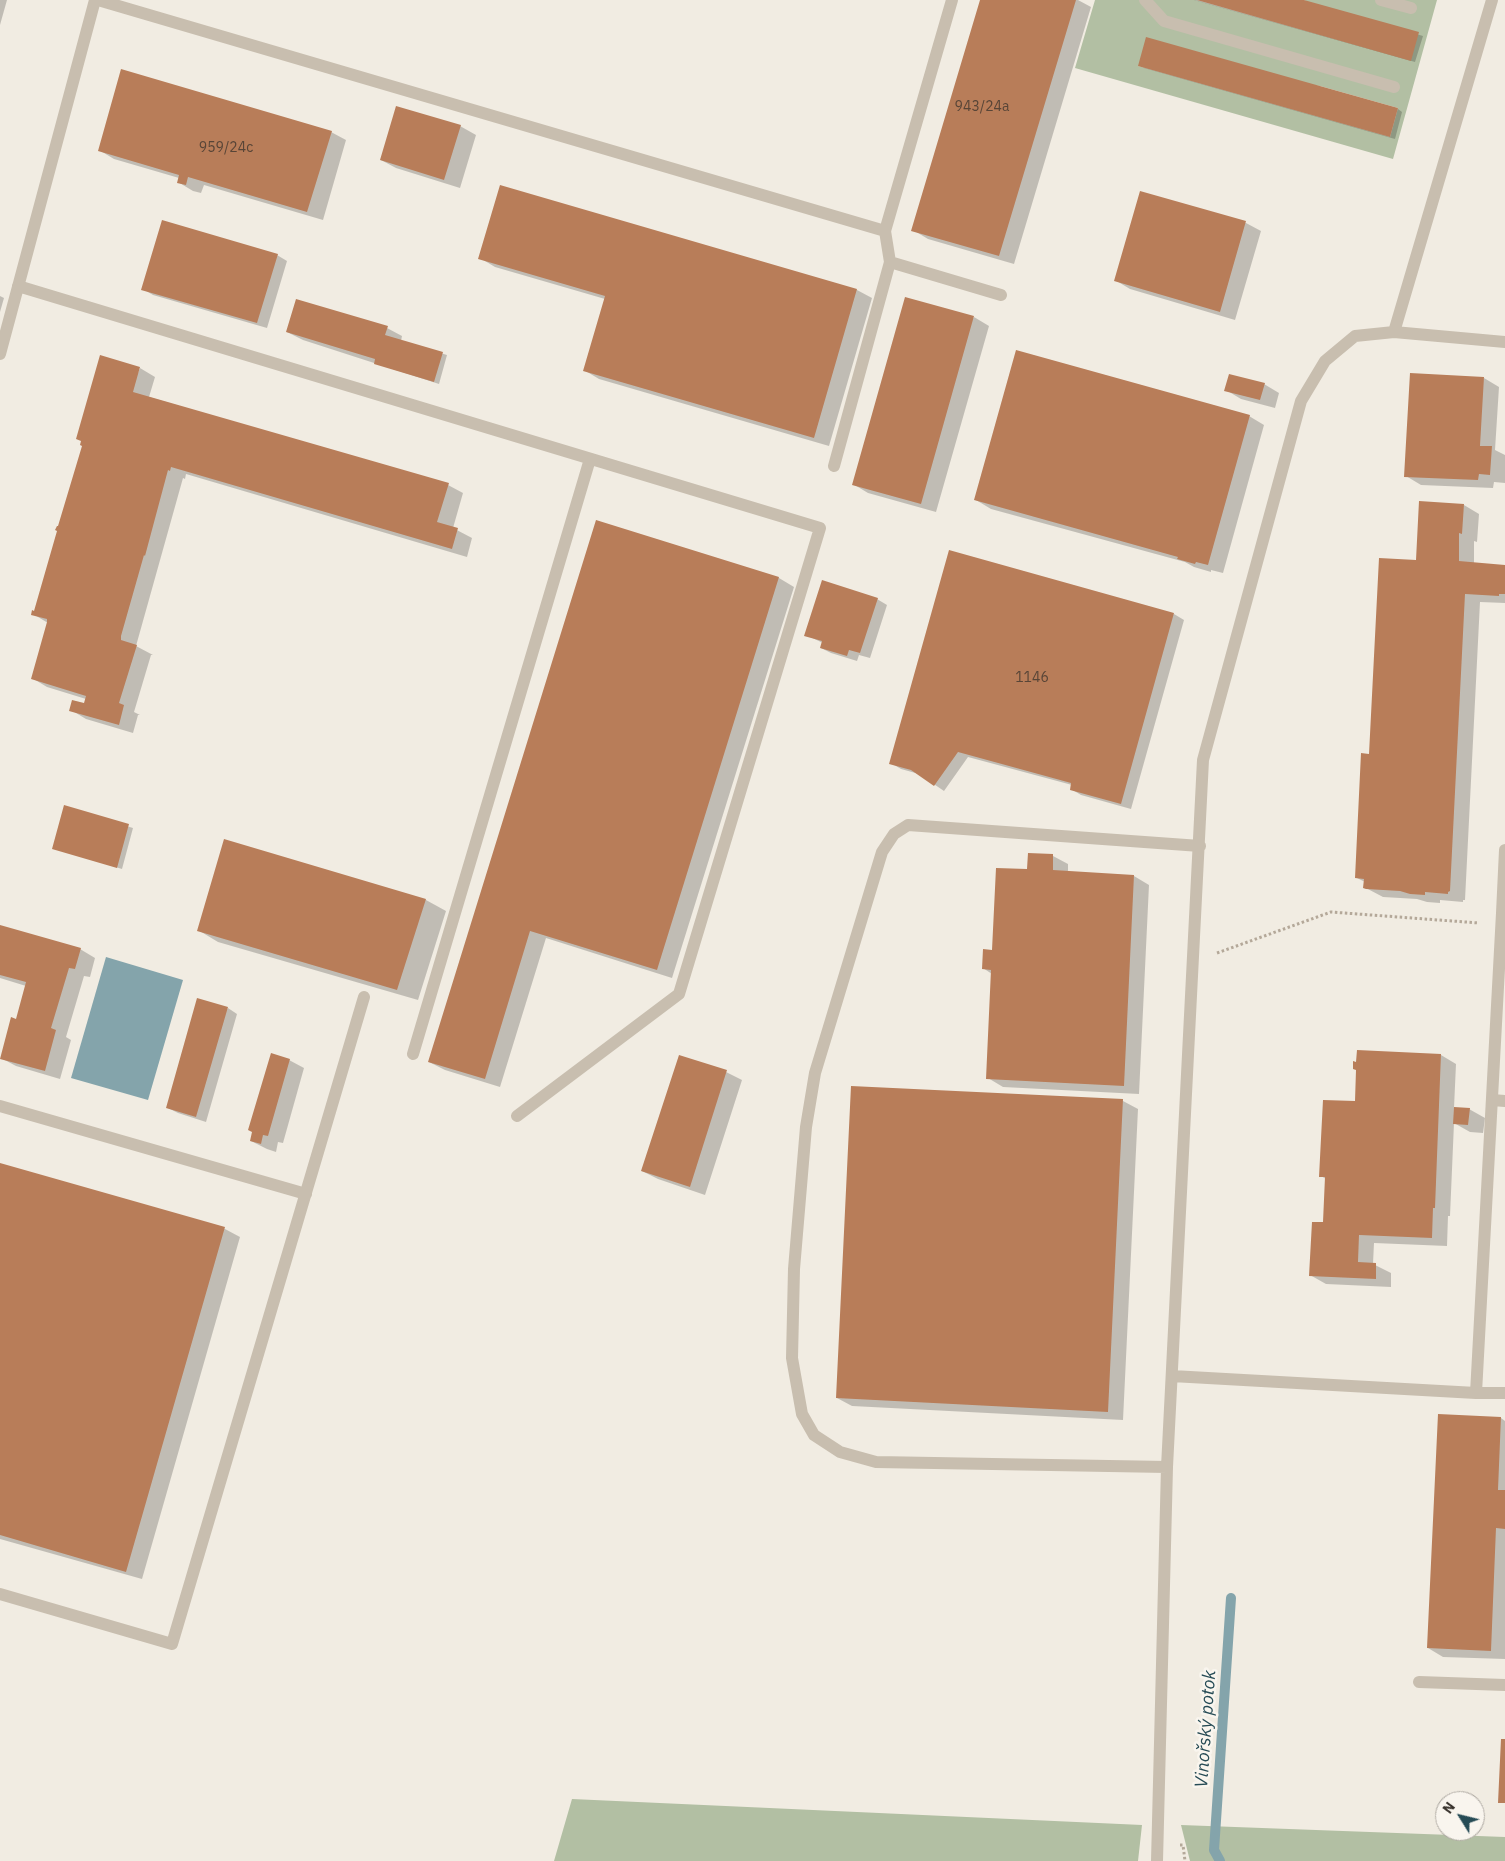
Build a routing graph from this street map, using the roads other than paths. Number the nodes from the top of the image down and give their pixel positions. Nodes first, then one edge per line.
1 (97, 0) edge
2 (952, 0) edge
3 (1145, 0) edge
4 (1381, 0) edge
5 (1492, 0) edge
6 (1411, 8) dead end
7 (1394, 87) dead end
8 (885, 231) junction
9 (890, 262) junction
10 (18, 286) junction
11 (1000, 295) dead end
12 (1394, 332) junction
13 (1505, 342) edge
14 (0, 351) edge
15 (590, 460) junction
16 (834, 466) dead end
17 (1200, 846) junction
18 (1505, 850) edge
19 (1503, 917) edge
20 (364, 997) dead end
21 (413, 1054) dead end
22 (1499, 1100) edge
23 (0, 1106) edge
24 (517, 1116) dead end
25 (306, 1194) junction
26 (1172, 1376) junction
27 (1476, 1393) junction
28 (1505, 1393) edge
29 (1167, 1467) junction
30 (0, 1594) edge
31 (1419, 1682) dead end
32 (1505, 1686) edge
33 (1157, 1861) edge

1 - 8 lane
1 - 10 lane
2 - 8 lane
3 - 7 lane
4 - 6 lane
5 - 12 lane
8 - 9 lane
9 - 11 lane
9 - 16 lane
10 - 14 lane
10 - 15 lane
12 - 13 lane
12 - 17 lane
15 - 21 lane
15 - 24 lane
17 - 26 lane
17 - 29 lane
18 - 19 lane
19 - 22 lane
20 - 25 lane
22 - 27 lane
23 - 25 lane
25 - 30 lane
26 - 27 lane
26 - 29 lane
27 - 28 lane
29 - 33 lane
31 - 32 lane

